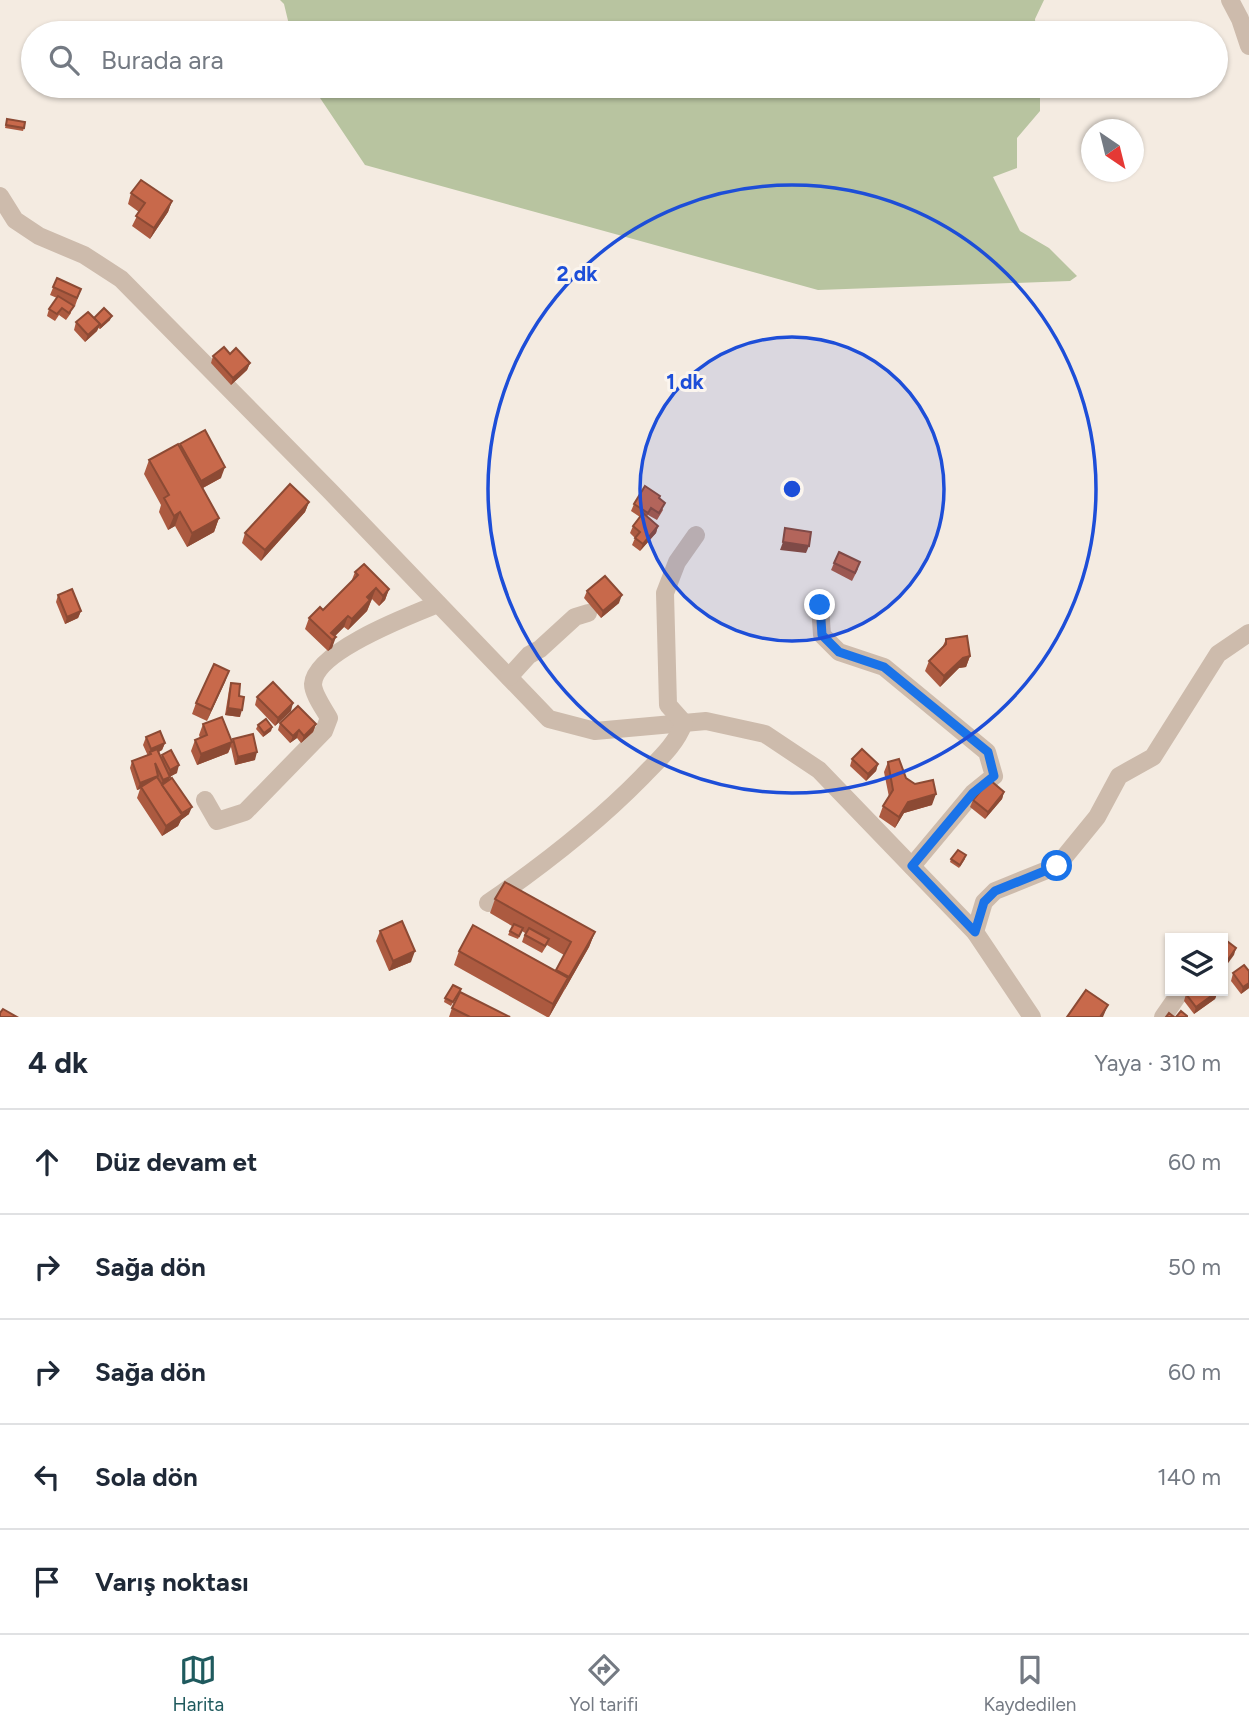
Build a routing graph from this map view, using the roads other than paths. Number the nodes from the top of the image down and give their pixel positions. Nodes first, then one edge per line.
1 (1230, 0) edge
2 (1249, 46) edge
3 (0, 196) edge
4 (696, 535) dead end
5 (438, 604) junction
6 (820, 605) dead end
7 (588, 613) dead end
8 (1249, 633) edge
9 (509, 677) junction
10 (684, 723) junction
11 (205, 800) dead end
12 (912, 866) junction
13 (488, 903) dead end
14 (975, 932) junction
15 (1178, 996) edge
16 (1032, 1017) edge
17 (1163, 1017) edge

1 - 2 street
3 - 5 street
4 - 10 street
5 - 9 street
5 - 11 street
6 - 12 street
7 - 9 street
8 - 14 street
9 - 10 street
10 - 12 street
10 - 13 street
12 - 14 street
14 - 16 street
15 - 17 street

